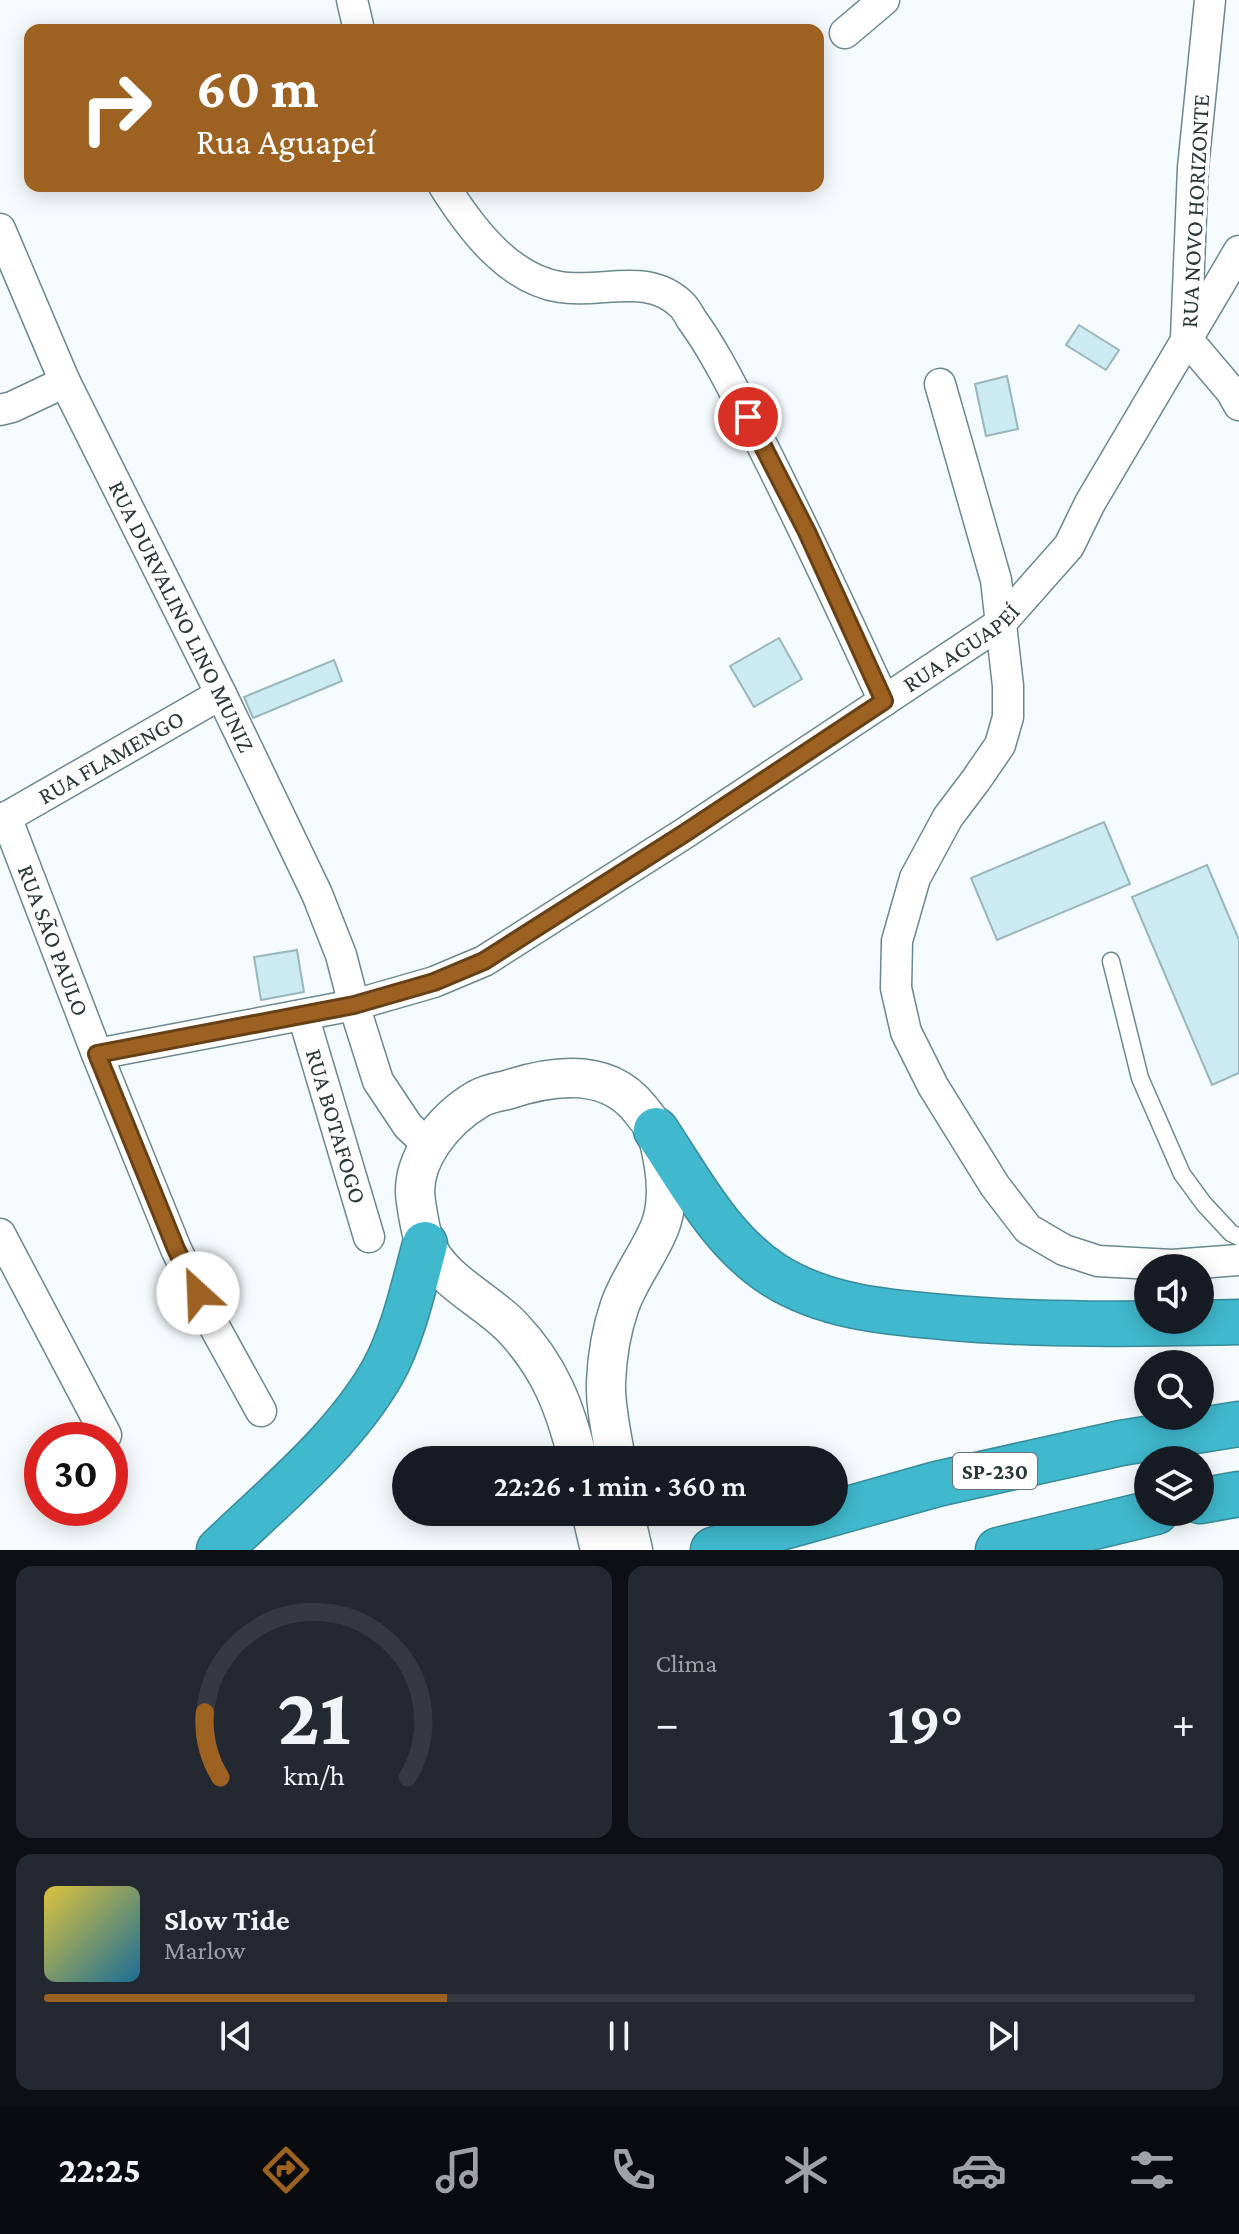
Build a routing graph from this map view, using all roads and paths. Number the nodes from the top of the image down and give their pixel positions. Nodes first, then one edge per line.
1 (352, 0) edge
2 (884, 0) edge
3 (1210, 0) edge
4 (358, 24) edge
5 (845, 33) dead end
6 (448, 192) edge
7 (0, 229) edge
8 (1239, 251) edge
9 (1186, 338) junction
10 (65, 382) junction
11 (940, 384) dead end
12 (1239, 405) edge
13 (0, 410) edge
14 (1001, 623) junction
15 (221, 694) junction
16 (884, 701) junction
17 (3, 819) edge
18 (1111, 961) dead end
19 (354, 1005) junction
20 (303, 1015) junction
21 (97, 1054) junction
22 (656, 1130) junction
23 (429, 1146) junction
24 (0, 1234) edge
25 (369, 1237) dead end
26 (1239, 1237) edge
27 (425, 1244) junction
28 (1239, 1260) edge
29 (1239, 1322) edge
30 (1082, 1325) junction
31 (1239, 1347) edge
32 (261, 1411) dead end
33 (99, 1422) edge
34 (1239, 1424) edge
35 (574, 1446) edge
36 (614, 1446) edge
37 (1239, 1494) edge
38 (1214, 1498) edge
39 (1134, 1517) edge
40 (594, 1526) edge
41 (627, 1526) edge
42 (219, 1550) edge
43 (600, 1550) edge
44 (633, 1550) edge
45 (713, 1550) edge
46 (998, 1550) edge

1 - 4 street
2 - 5 street
3 - 9 street, RUA NOVO HORIZONTE
6 - 16 street
7 - 10 street, RUA DURVALINO LINO MUNIZ
8 - 9 street, RUA AGUAPEÍ
9 - 12 street, RUA NOVO HORIZONTE
9 - 14 street, RUA AGUAPEÍ
10 - 13 street
10 - 15 street, RUA DURVALINO LINO MUNIZ
11 - 14 street
14 - 16 street, RUA AGUAPEÍ
14 - 28 street
15 - 17 street, RUA FLAMENGO
15 - 19 street, RUA DURVALINO LINO MUNIZ
16 - 19 street, RUA AGUAPEÍ
17 - 21 street, RUA SÃO PAULO
18 - 26 lane
19 - 20 street, RUA AGUAPEÍ
19 - 23 street, RUA DURVALINO LINO MUNIZ
20 - 21 street, RUA AGUAPEÍ
20 - 25 street, RUA BOTAFOGO
21 - 32 street, RUA SÃO PAULO
22 - 23 street
22 - 30 highway
22 - 36 street
23 - 27 street
24 - 33 street
27 - 35 street
27 - 42 highway
29 - 30 highway
30 - 31 highway
34 - 45 highway, SP-230
37 - 38 highway
39 - 46 highway
40 - 43 street
41 - 44 street

